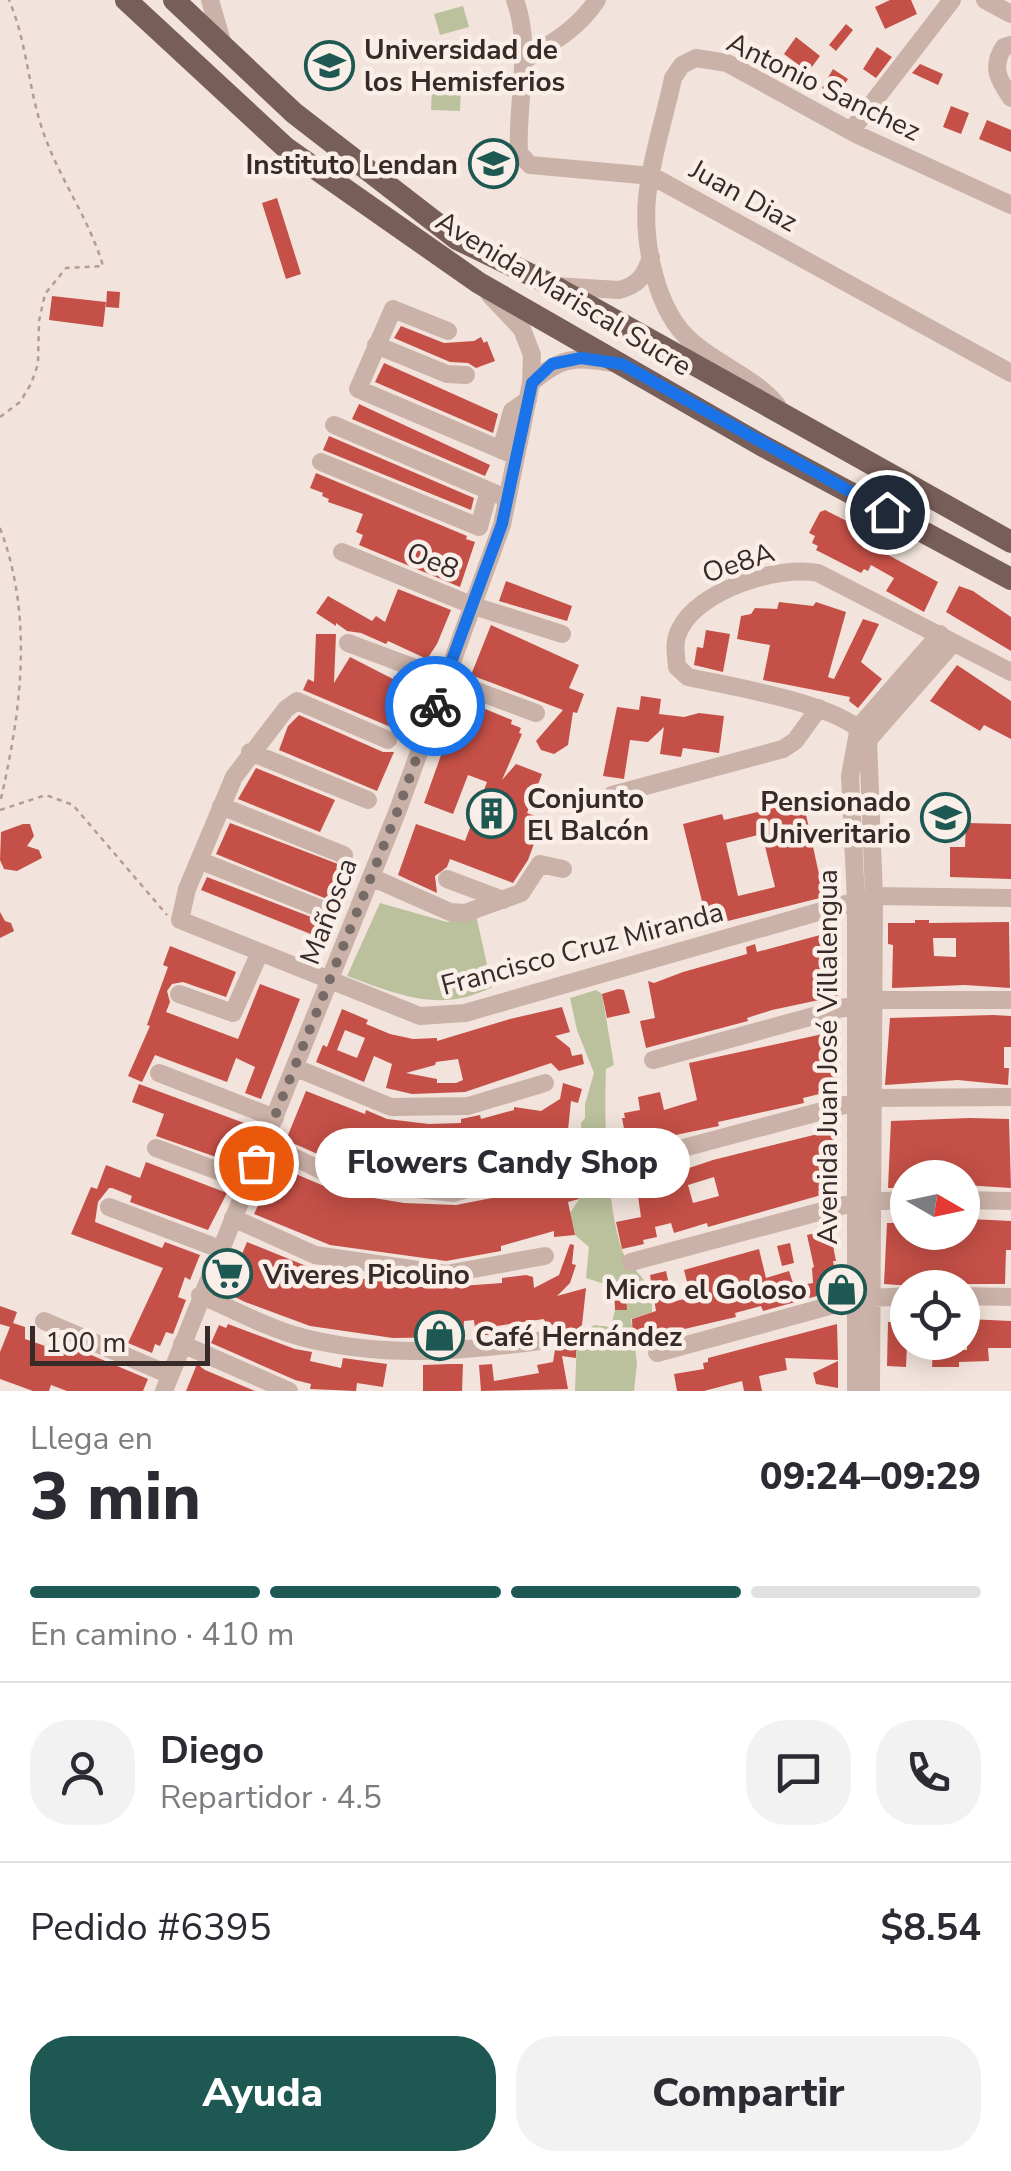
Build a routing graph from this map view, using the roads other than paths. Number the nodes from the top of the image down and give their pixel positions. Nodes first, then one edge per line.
1 (126, 0) edge
2 (174, 0) edge
3 (210, 0) edge
4 (515, 0) edge
5 (597, 0) edge
6 (952, 0) edge
7 (985, 0) edge
8 (1011, 14) edge
9 (223, 46) junction
10 (1011, 46) edge
11 (523, 60) junction
12 (1011, 98) edge
13 (851, 131) junction
14 (652, 176) junction
15 (1011, 205) edge
16 (651, 256) junction
17 (479, 282) junction
18 (552, 286) junction
19 (448, 331) dead end
20 (376, 345) junction
21 (622, 364) junction
22 (1011, 373) edge
23 (466, 376) dead end
24 (530, 392) junction
25 (788, 417) junction
26 (334, 425) dead end
27 (509, 453) junction
28 (322, 462) dead end
29 (489, 491) junction
30 (507, 499) junction
31 (1011, 542) edge
32 (342, 552) dead end
33 (1011, 579) edge
34 (474, 606) junction
35 (562, 634) dead end
36 (946, 639) junction
37 (348, 644) dead end
38 (1011, 672) edge
39 (445, 680) junction
40 (819, 708) junction
41 (536, 713) dead end
42 (863, 734) junction
43 (388, 740) dead end
44 (250, 752) junction
45 (612, 795) dead end
46 (368, 800) dead end
47 (221, 806) junction
48 (344, 855) dead end
49 (201, 861) junction
50 (563, 869) dead end
51 (371, 877) junction
52 (447, 880) dead end
53 (865, 898) junction
54 (1011, 898) edge
55 (503, 900) junction
56 (324, 910) dead end
57 (260, 952) junction
58 (330, 981) junction
59 (178, 994) dead end
60 (1011, 1000) edge
61 (863, 1002) junction
62 (653, 1060) dead end
63 (296, 1068) junction
64 (158, 1073) dead end
65 (545, 1083) dead end
66 (1011, 1098) edge
67 (862, 1100) junction
68 (275, 1118) junction
69 (265, 1143) junction
70 (156, 1148) dead end
71 (646, 1158) dead end
72 (540, 1169) dead end
73 (248, 1182) junction
74 (890, 1200) edge
75 (980, 1200) edge
76 (1011, 1200) edge
77 (864, 1201) junction
78 (109, 1207) dead end
79 (233, 1218) junction
80 (220, 1250) junction
81 (544, 1256) dead end
82 (630, 1262) dead end
83 (200, 1295) junction
84 (980, 1296) edge
85 (890, 1297) edge
86 (1011, 1297) edge
87 (863, 1298) junction
88 (44, 1321) dead end
89 (540, 1341) dead end
90 (182, 1344) junction
91 (658, 1353) dead end
92 (167, 1383) edge
93 (289, 1391) edge
94 (856, 1391) edge
95 (871, 1391) edge

1 - 17 main road, Avenida Mariscal Sucre
2 - 9 main road, Avenida Mariscal Sucre
3 - 9 street
4 - 11 street, Juan Diaz
5 - 11 street
6 - 13 street
7 - 8 street
9 - 18 main road, Avenida Mariscal Sucre
10 - 12 street
11 - 14 street, Juan Diaz
13 - 14 street, Antonio Sanchez
13 - 15 street, Antonio Sanchez
14 - 16 street, Antonio Sanchez
14 - 22 street, Juan Diaz
16 - 18 street
16 - 25 street, Antonio Sanchez
17 - 21 main road, Avenida Mariscal Sucre
17 - 24 street, Mañosca
18 - 25 main road, Avenida Mariscal Sucre
19 - 20 street
20 - 23 street
20 - 27 street
21 - 24 street
21 - 33 main road, Avenida Mariscal Sucre
24 - 27 street, Mañosca
25 - 31 main road, Avenida Mariscal Sucre
26 - 29 street
27 - 30 street, Mañosca
28 - 29 street
29 - 30 street
30 - 34 street, Mañosca
32 - 34 street, Oe8
34 - 35 street, Oe8
34 - 39 street, Mañosca
36 - 38 street, Oe8A
36 - 40 street, Oe8A
36 - 42 street
37 - 39 street
39 - 41 street
39 - 51 street, Mañosca
40 - 42 street
40 - 45 street
42 - 53 street, Avenida Juan José Villalengua
43 - 44 street
44 - 46 street
44 - 47 street
47 - 48 street
47 - 49 street
49 - 56 street
49 - 57 street, Francisco Cruz Miranda
50 - 55 street
51 - 55 street
51 - 58 street, Mañosca
52 - 55 street
53 - 54 street, Francisco Cruz Miranda
53 - 58 street, Francisco Cruz Miranda
53 - 61 street, Avenida Juan José Villalengua
57 - 58 street, Francisco Cruz Miranda
57 - 59 street
58 - 63 street, Mañosca
60 - 61 street
61 - 62 street
61 - 67 street, Avenida Juan José Villalengua
63 - 65 street
63 - 68 street, Mañosca
64 - 68 street
66 - 67 street
67 - 71 street
67 - 77 street, Avenida Juan José Villalengua
68 - 69 street, Mañosca
69 - 72 street
69 - 73 street, Mañosca
70 - 73 street
73 - 79 street, Mañosca
74 - 77 street
75 - 76 street
77 - 82 street
77 - 87 street, Avenida Juan José Villalengua
78 - 80 street
79 - 80 street, Mañosca
79 - 81 street
80 - 83 street, Mañosca
83 - 89 street
83 - 90 street, Mañosca
84 - 86 street
85 - 87 street
87 - 91 street
87 - 94 street, Avenida Juan José Villalengua
87 - 95 street, Avenida Juan José Villalengua
88 - 92 street
90 - 92 street, Mañosca
90 - 93 street

